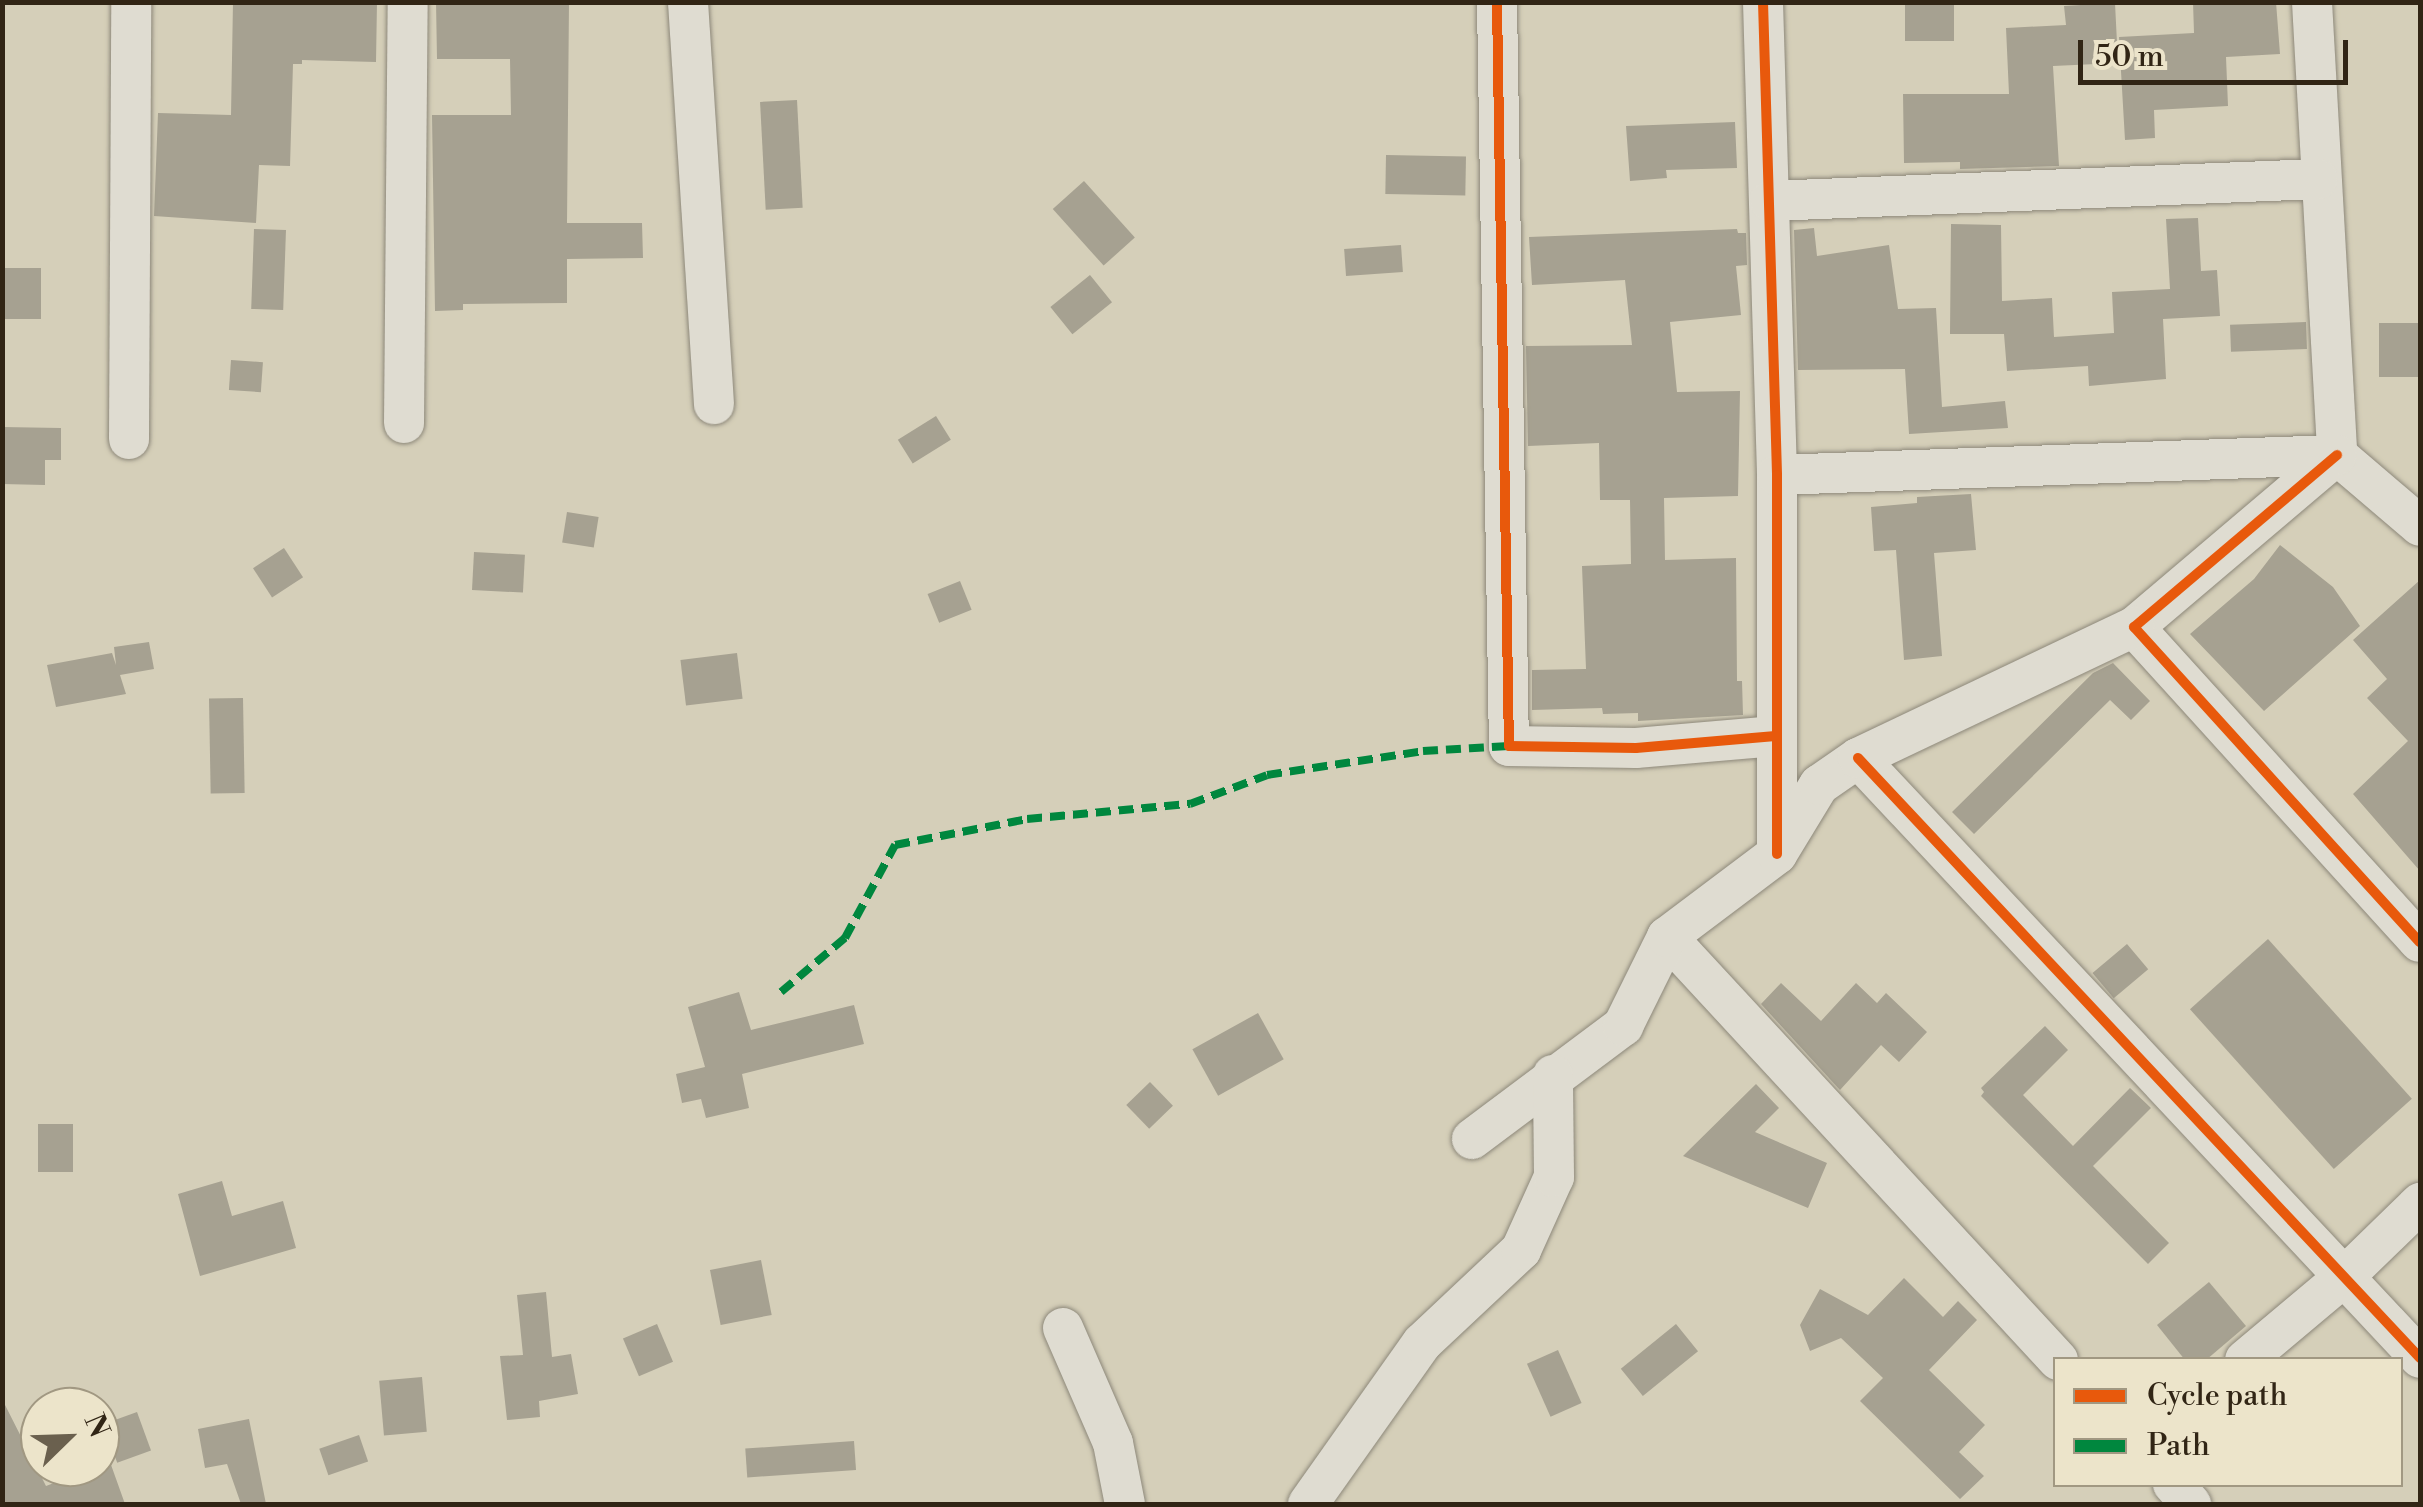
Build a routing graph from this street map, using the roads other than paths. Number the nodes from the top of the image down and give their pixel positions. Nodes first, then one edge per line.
1 (131, 2) edge
2 (408, 2) edge
3 (688, 2) edge
4 (1497, 2) edge
5 (1763, 2) edge
6 (2312, 2) edge
7 (2318, 179) junction
8 (1770, 201) junction
9 (714, 404) dead end
10 (404, 424) dead end
11 (129, 439) dead end
12 (2337, 456) junction
13 (1777, 475) junction
14 (2420, 526) edge
15 (2134, 627) junction
16 (1775, 736) junction
17 (1858, 758) junction
18 (1777, 854) junction
19 (1667, 937) junction
20 (2420, 942) edge
21 (1553, 1075) junction
22 (1472, 1140) dead end
23 (2420, 1203) edge
24 (2345, 1276) junction
25 (1063, 1328) dead end
26 (2055, 1357) edge
27 (2249, 1357) edge
28 (2420, 1358) edge
29 (1125, 1504) edge
30 (1308, 1504) edge

1 - 11 street
2 - 10 street
3 - 9 street
4 - 16 street
5 - 8 street
6 - 7 street
7 - 8 street
7 - 12 street
8 - 13 street
12 - 13 street
12 - 14 street
12 - 15 street
13 - 16 street
15 - 17 street
15 - 20 street
16 - 18 street
17 - 18 street
17 - 24 street
18 - 19 street
19 - 21 street
19 - 26 street
21 - 22 street
21 - 30 street
23 - 24 street
24 - 27 street
24 - 28 street
25 - 29 street

